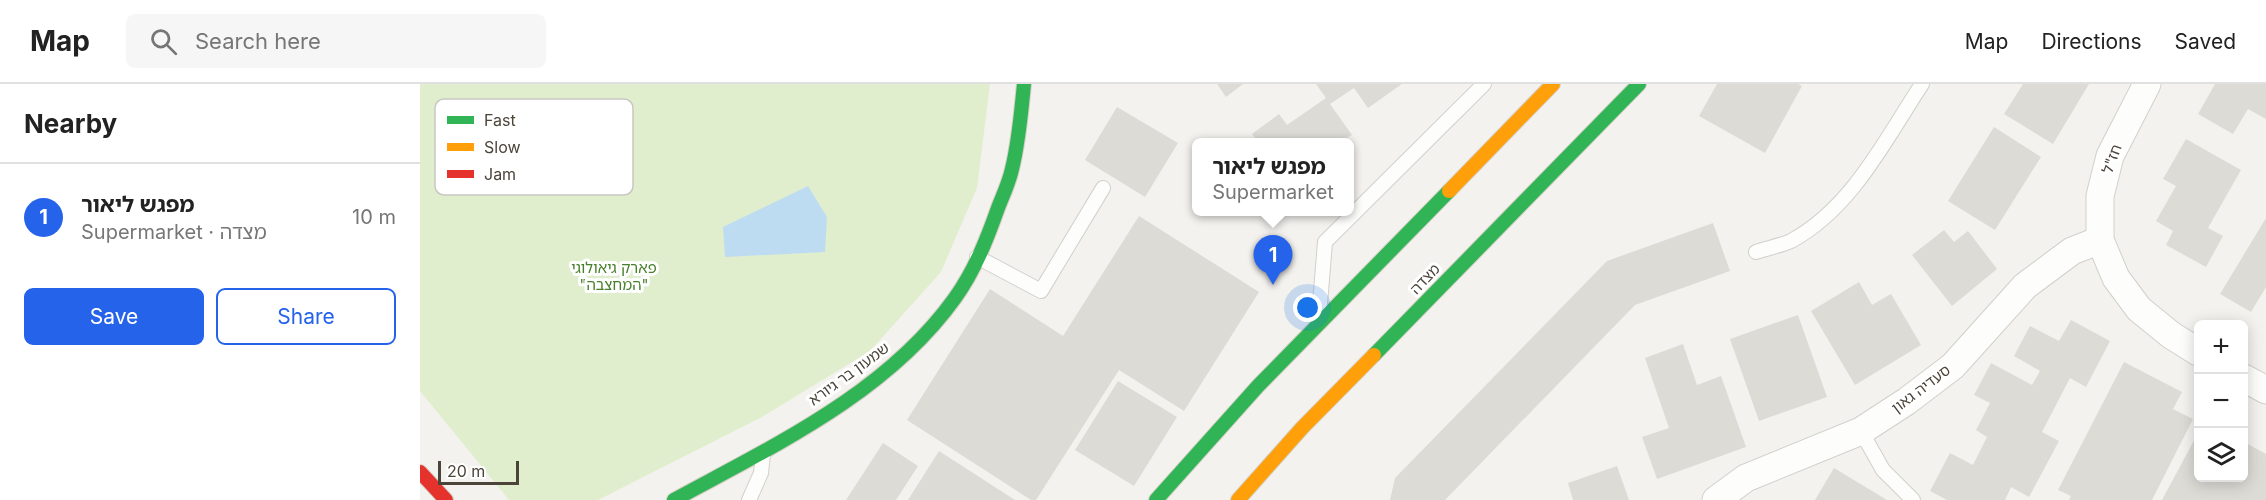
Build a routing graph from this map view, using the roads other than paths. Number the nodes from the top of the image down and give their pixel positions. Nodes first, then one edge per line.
1 (1024, 84) edge
2 (1484, 84) edge
3 (1553, 84) edge
4 (1639, 84) edge
5 (1922, 84) edge
6 (2147, 84) edge
7 (1103, 188) dead end
8 (1354, 213) edge
9 (1351, 216) edge
10 (2100, 240) junction
11 (1756, 252) dead end
12 (977, 257) junction
13 (1318, 324) junction
14 (2194, 349) edge
15 (2248, 380) edge
16 (2266, 390) edge
17 (1861, 431) junction
18 (763, 451) junction
19 (420, 472) edge
20 (446, 500) edge
21 (674, 500) edge
22 (749, 500) edge
23 (1156, 500) edge
24 (1238, 500) edge
25 (1716, 500) edge
26 (1913, 500) edge

1 - 12 main road, שמעון בר גיורא
2 - 8 lane
3 - 13 main road
4 - 24 main road, מצדה
5 - 11 lane
6 - 10 street, חז"ל
7 - 12 lane
9 - 13 lane
10 - 14 street
10 - 17 street, סעדיה גאון
12 - 18 main road, שמעון בר גיורא
13 - 23 main road
15 - 16 street
17 - 25 street, סעדיה גאון
17 - 26 lane
18 - 21 main road, שמעון בר גיורא
18 - 22 lane
19 - 20 main road

